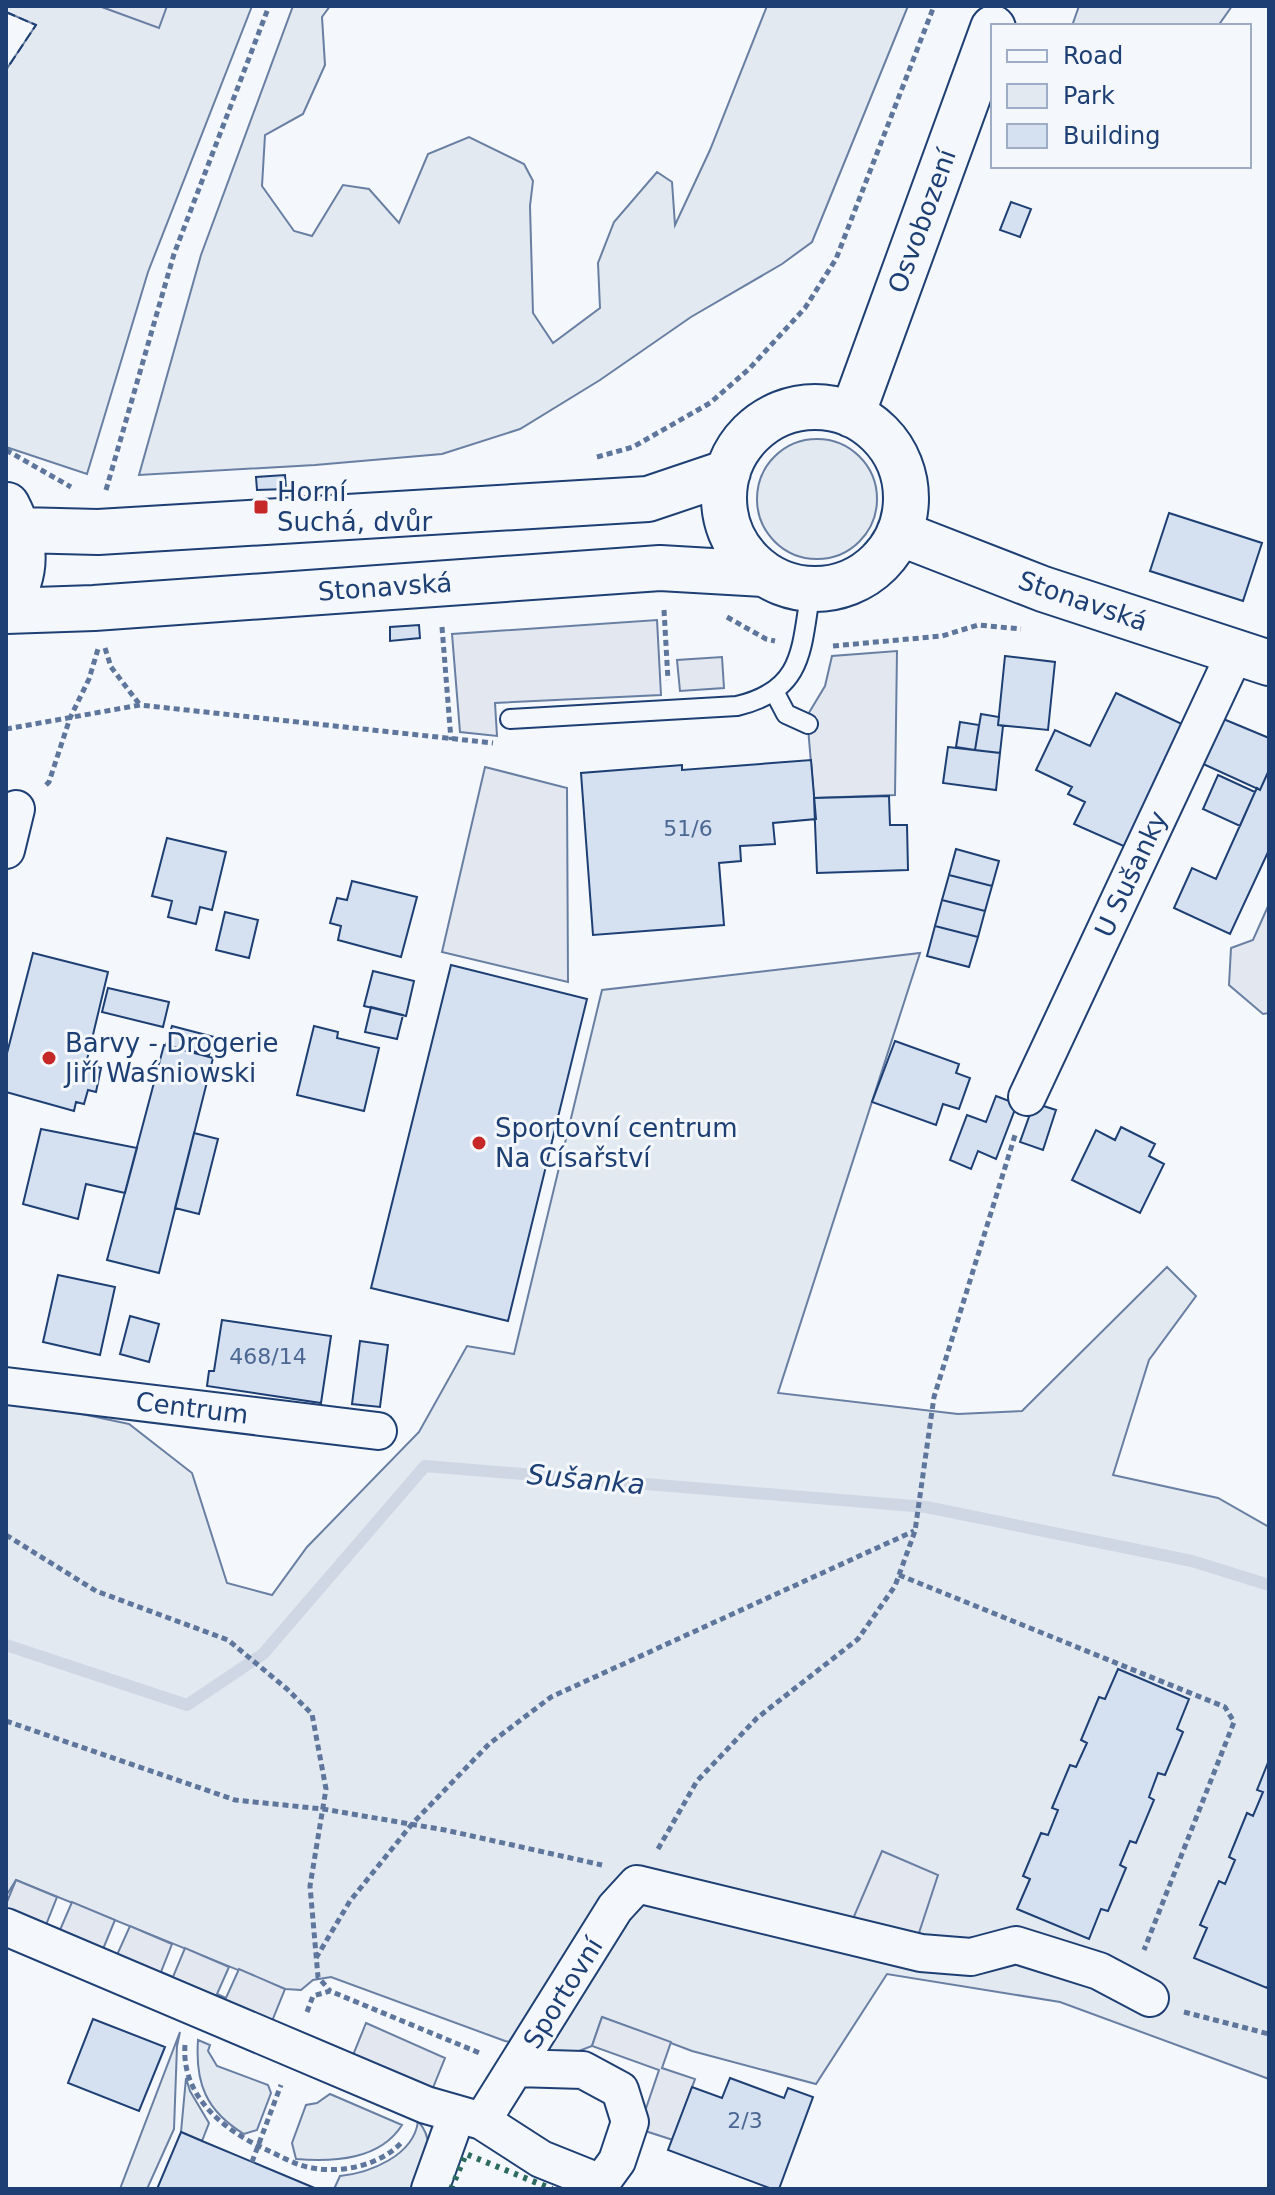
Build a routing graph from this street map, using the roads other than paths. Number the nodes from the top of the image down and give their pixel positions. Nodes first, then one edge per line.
1 (991, 33) edge
2 (852, 415) junction
3 (728, 472) junction
4 (13, 516) edge
5 (899, 533) junction
6 (764, 574) junction
7 (811, 589) junction
8 (6, 609) edge
9 (1252, 657) edge
10 (775, 693) junction
11 (510, 719) dead end
12 (808, 724) dead end
13 (16, 809) road end
14 (6, 850) edge
15 (1027, 1097) road end
16 (6, 1386) edge
17 (378, 1431) dead end
18 (6, 1927) edge
19 (1140, 1992) road end
20 (516, 2068) junction
21 (455, 2113) junction
22 (430, 2189) edge

1 - 2 main road, Osvobození
2 - 3 main road, Stonavská
2 - 5 main road, Stonavská
3 - 4 main road
3 - 6 main road, Stonavská
4 - 8 main road
5 - 7 main road, Stonavská
5 - 9 main road, Stonavská
6 - 7 main road, Stonavská
6 - 8 main road, Stonavská
7 - 10 lane
9 - 15 street, U Sušanky
10 - 11 lane
10 - 12 lane
13 - 14 street
16 - 17 street, Centrum
18 - 21 street
19 - 20 street, Sportovní
20 - 21 street, Sportovní
20 - 21 street
21 - 22 street, Sportovní

